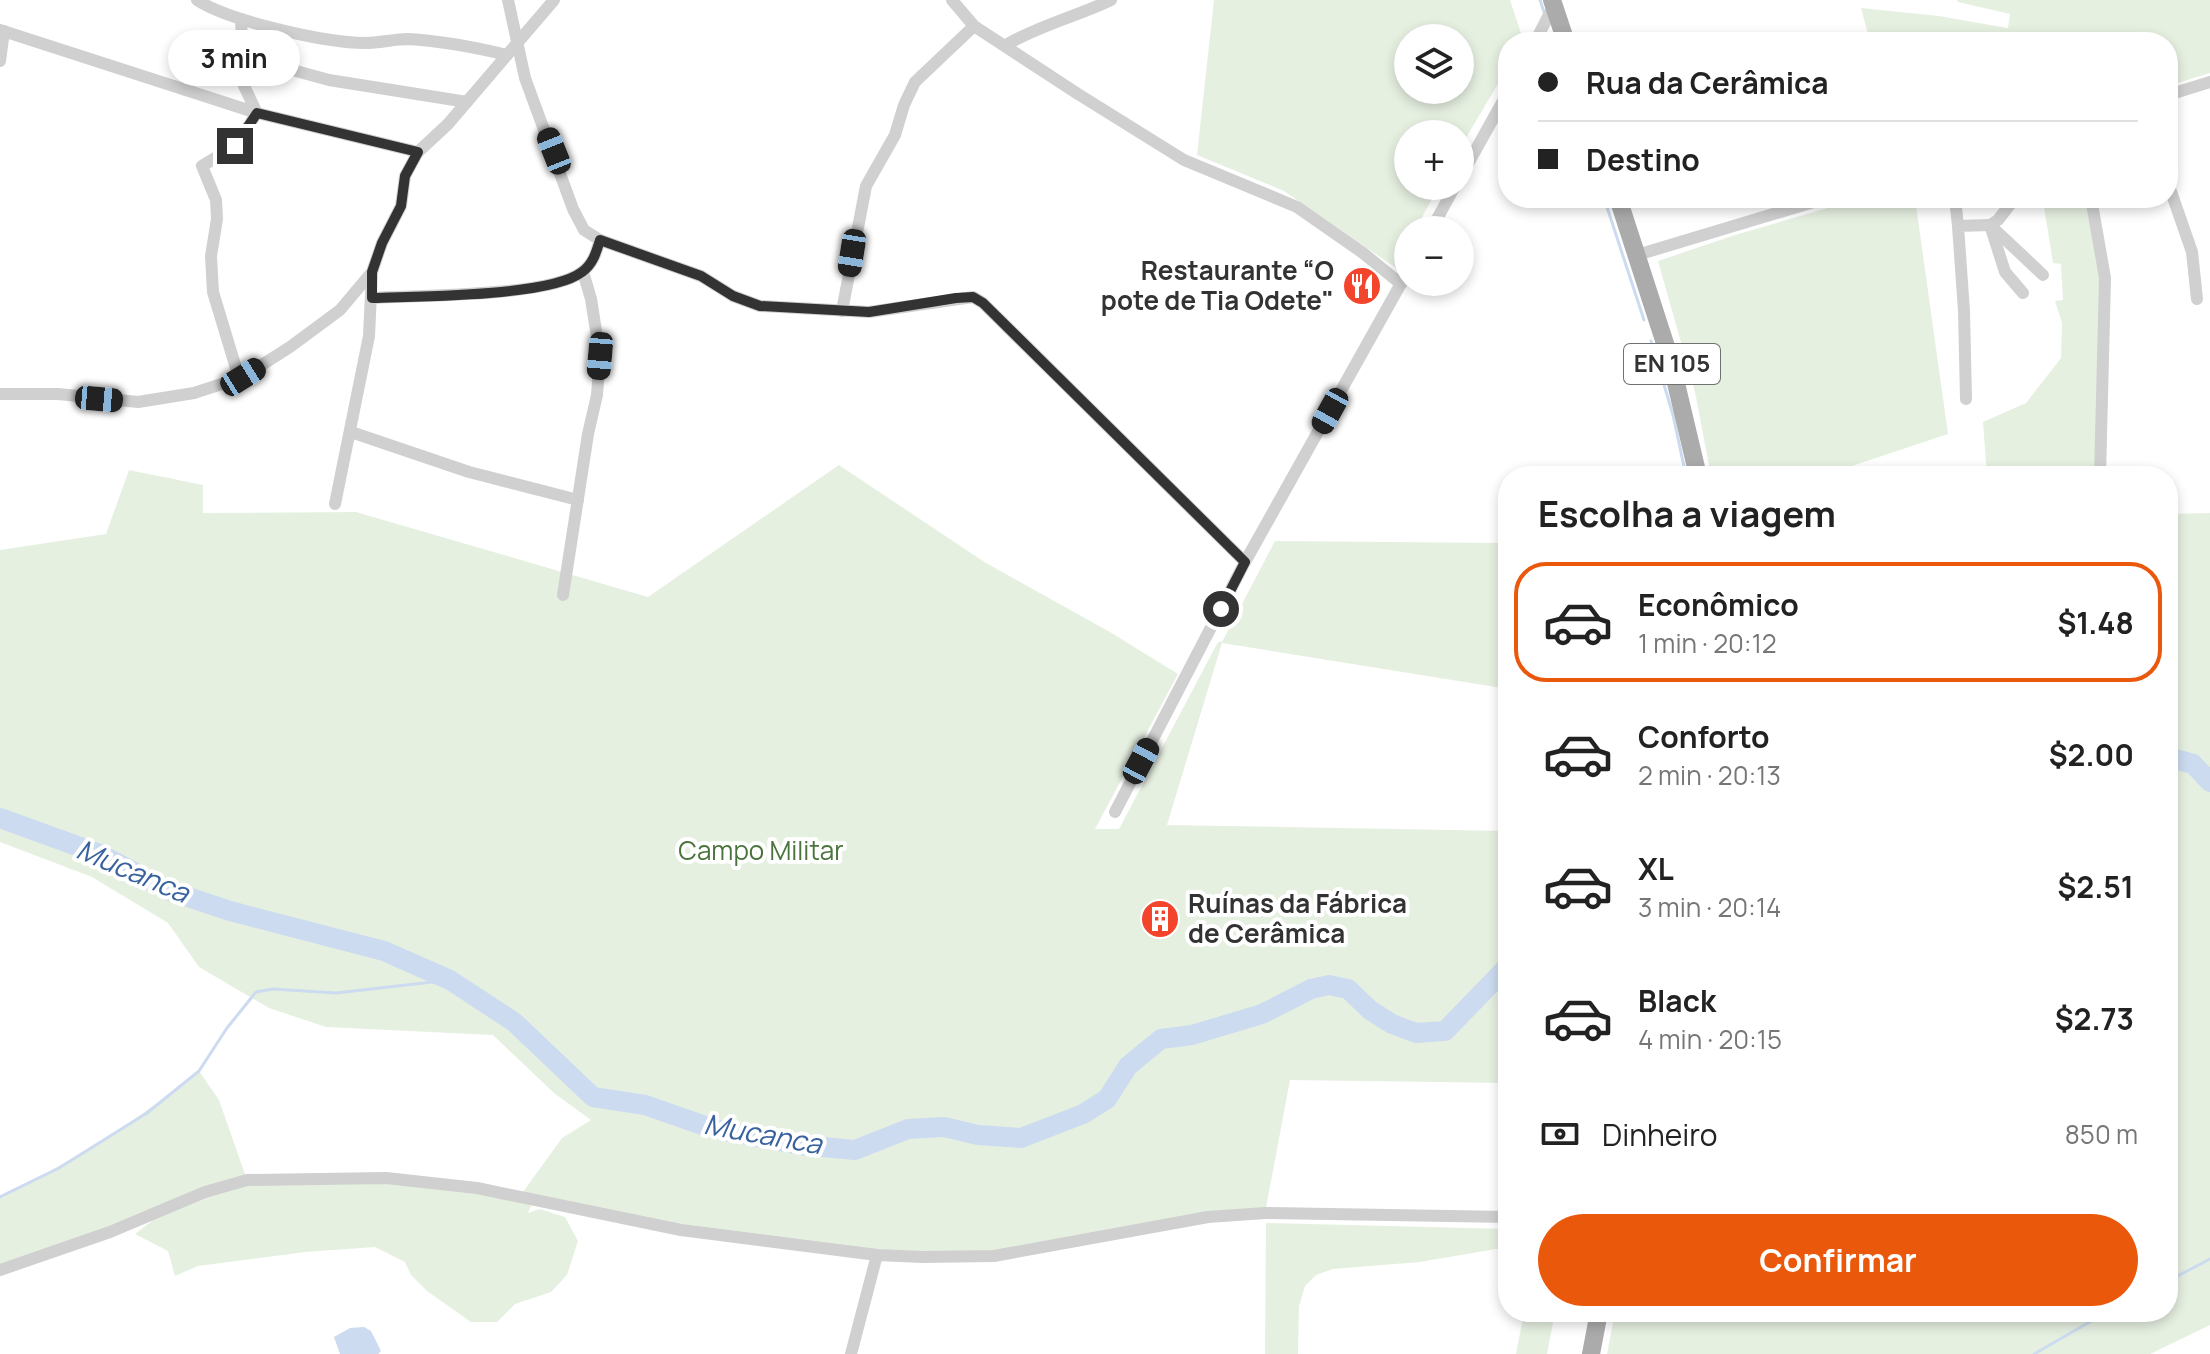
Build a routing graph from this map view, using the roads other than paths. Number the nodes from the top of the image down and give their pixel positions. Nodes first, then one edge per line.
1 (197, 0) edge
2 (508, 0) edge
3 (554, 0) edge
4 (952, 0) edge
5 (1111, 0) edge
6 (1553, 2) edge
7 (241, 19) junction
8 (974, 26) junction
9 (2, 30) edge
10 (1540, 32) edge
11 (1563, 32) edge
12 (519, 43) junction
13 (1006, 45) junction
14 (507, 55) junction
15 (241, 56) junction
16 (0, 61) edge
17 (2210, 82) edge
18 (2178, 92) edge
19 (467, 102) junction
20 (1498, 110) edge
21 (257, 113) junction
22 (418, 152) junction
23 (1474, 153) edge
24 (1621, 208) edge
25 (1794, 208) edge
26 (1956, 208) edge
27 (2007, 208) edge
28 (2093, 208) edge
29 (2177, 208) edge
30 (1990, 225) junction
31 (1958, 226) junction
32 (600, 240) junction
33 (1637, 255) junction
34 (372, 272) junction
35 (583, 272) junction
36 (2043, 275) dead end
37 (1394, 278) edge
38 (2023, 293) dead end
39 (1394, 296) edge
40 (372, 298) junction
41 (2197, 299) dead end
42 (842, 311) junction
43 (239, 378) junction
44 (0, 394) edge
45 (1966, 399) dead end
46 (351, 432) junction
47 (1696, 466) edge
48 (2100, 466) edge
49 (578, 500) junction
50 (335, 504) dead end
51 (1245, 562) junction
52 (563, 595) dead end
53 (1115, 812) dead end
54 (1498, 1217) edge
55 (877, 1255) junction
56 (0, 1270) edge
57 (1597, 1322) edge
58 (851, 1354) edge
59 (1591, 1354) edge

1 - 7 street
2 - 12 street
3 - 12 street
4 - 8 street
5 - 13 street
6 - 10 street
6 - 11 main road
7 - 14 street
7 - 15 street
8 - 13 street
8 - 42 street
9 - 16 street
9 - 21 street
12 - 14 street
12 - 32 street
13 - 37 street
14 - 19 street
15 - 19 street
15 - 21 street
17 - 18 street
19 - 22 street
20 - 23 street
21 - 22 street
21 - 43 street
22 - 34 street
24 - 33 main road, EN 105
25 - 33 street
26 - 31 street
27 - 30 street
28 - 48 street
29 - 41 street
30 - 31 street
30 - 36 street
30 - 38 street
31 - 45 street
32 - 35 street
32 - 42 street
33 - 47 main road, EN 105
34 - 40 street
34 - 43 street
35 - 40 street
35 - 49 street
39 - 51 street
40 - 46 street
42 - 51 street
43 - 44 street
46 - 49 street
46 - 50 street
49 - 52 street
51 - 53 street
54 - 55 street
55 - 56 street
55 - 58 street
57 - 59 main road

